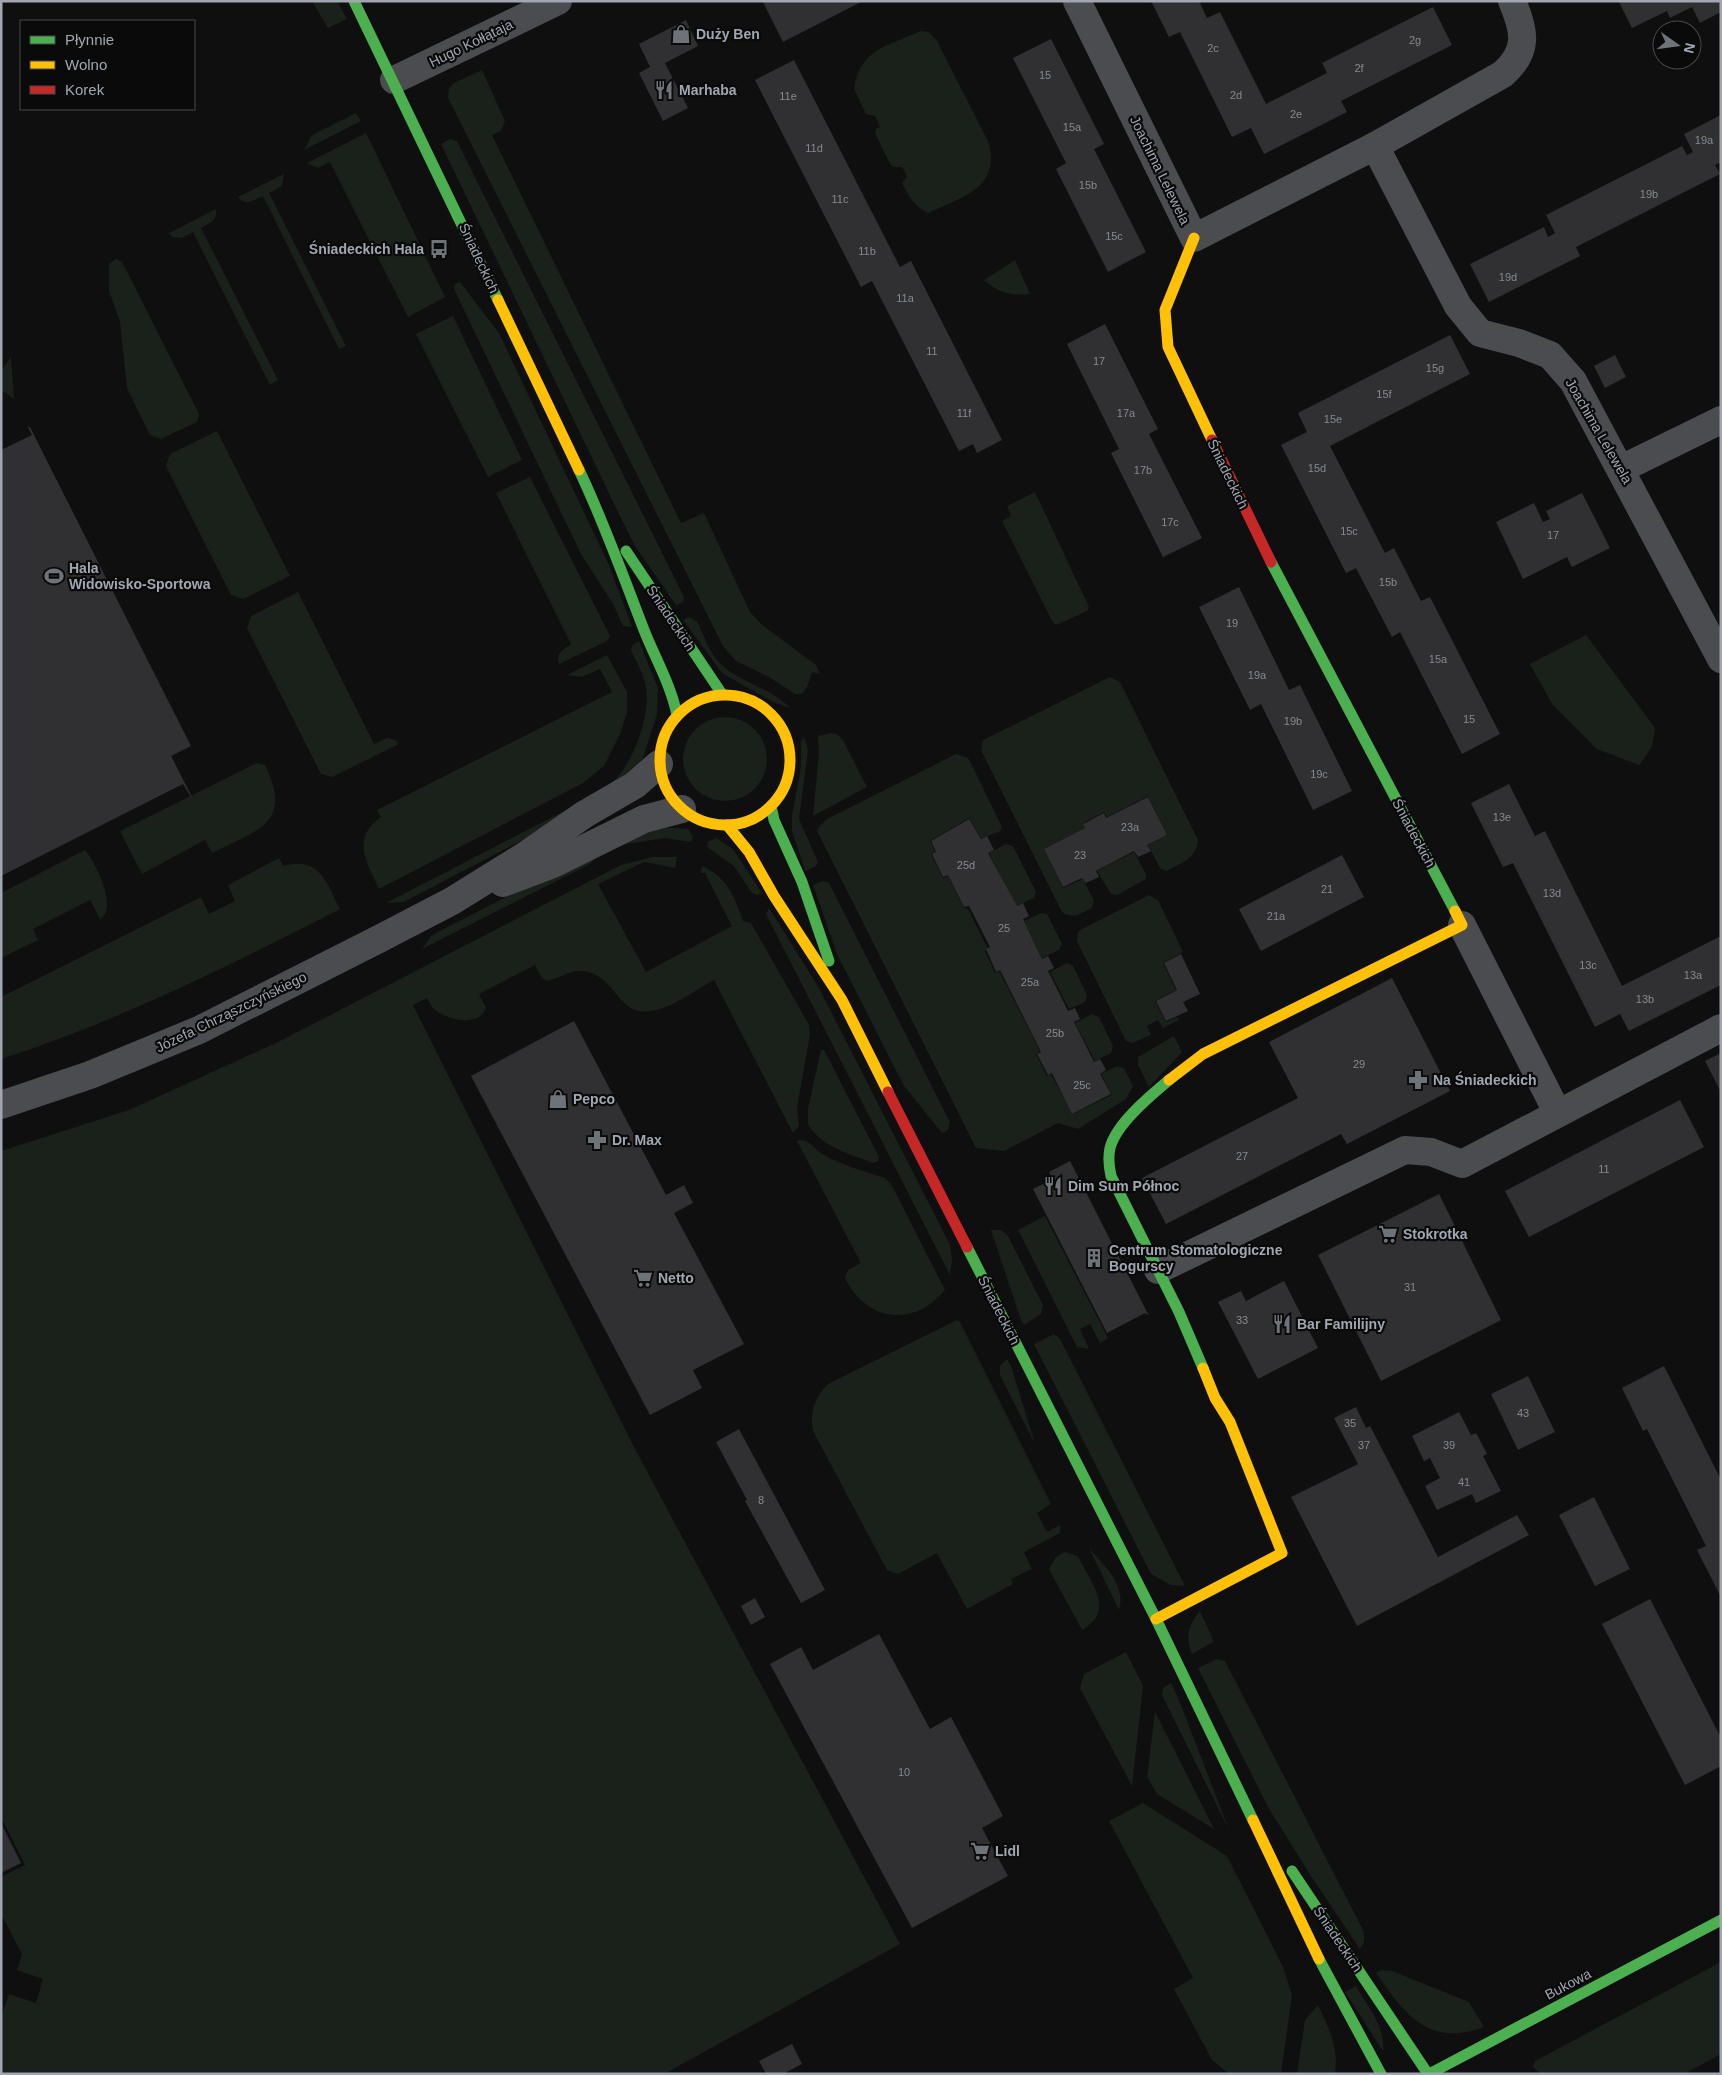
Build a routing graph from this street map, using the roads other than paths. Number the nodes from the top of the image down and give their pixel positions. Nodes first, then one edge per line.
1 (354, 1) edge
2 (1077, 1) edge
3 (1512, 1) edge
4 (551, 3) edge
5 (394, 80) junction
6 (1375, 146) junction
7 (1194, 238) junction
8 (1721, 420) edge
9 (1621, 469) junction
10 (602, 517) junction
11 (1721, 660) edge
12 (722, 694) junction
13 (677, 715) junction
14 (659, 764) junction
15 (771, 806) junction
16 (682, 809) junction
17 (727, 825) junction
18 (452, 901) junction
19 (1462, 925) junction
20 (842, 1000) junction
21 (1721, 1028) edge
22 (1, 1105) edge
23 (1557, 1112) junction
24 (1158, 1270) junction
25 (1156, 1618) junction
26 (1246, 1806) junction
27 (1721, 1920) edge
28 (1382, 2074) edge
29 (1428, 2074) edge

1 - 5 street, Śniadeckich
2 - 7 street, Joachima Lelewela
3 - 6 street, Joachima Lelewela
4 - 5 street, Hugo Kołłątaja
5 - 10 street, Śniadeckich
6 - 7 street, Joachima Lelewela
6 - 9 street, Joachima Lelewela
7 - 19 street, Śniadeckich
8 - 9 street
9 - 11 street, Joachima Lelewela
10 - 12 street, Śniadeckich
10 - 13 street, Śniadeckich
12 - 13 street
12 - 15 street
13 - 14 street
14 - 16 street
14 - 18 street, Józefa Chrząszczyńskiego
15 - 17 street
15 - 20 street, Śniadeckich
16 - 17 street
16 - 18 street, Józefa Chrząszczyńskiego
17 - 20 street, Śniadeckich
18 - 22 street, Józefa Chrząszczyńskiego
19 - 23 street
19 - 24 street
20 - 25 street, Śniadeckich
21 - 23 street
23 - 24 street
24 - 25 street
25 - 26 street, Śniadeckich
26 - 28 street, Śniadeckich
26 - 29 street, Śniadeckich
27 - 29 street, Bukowa

